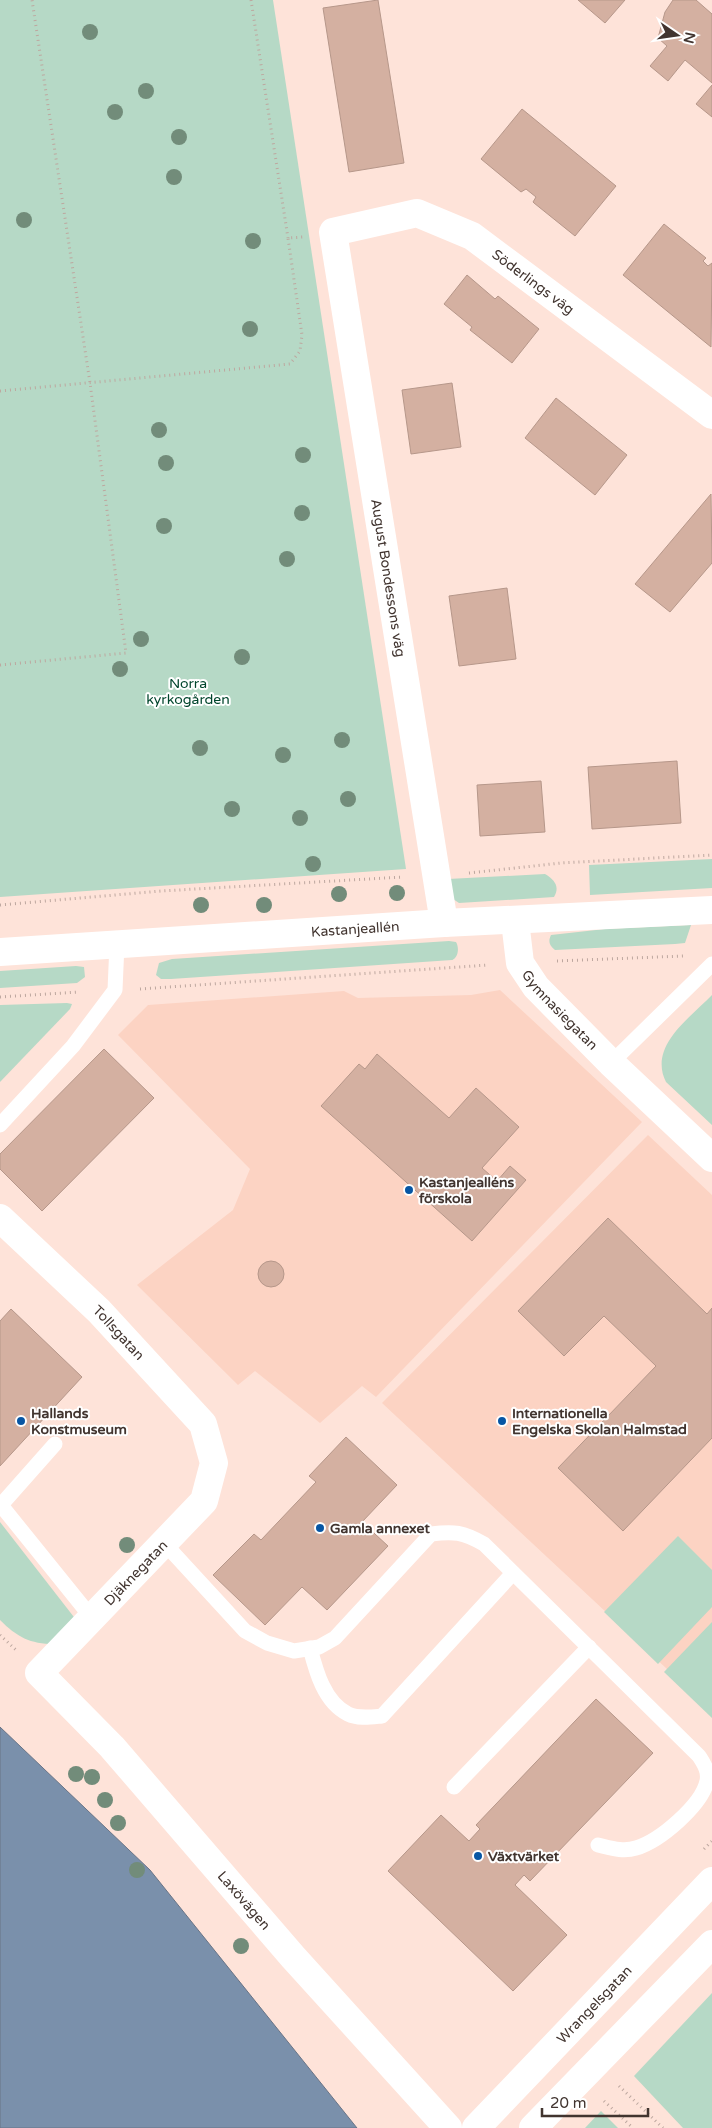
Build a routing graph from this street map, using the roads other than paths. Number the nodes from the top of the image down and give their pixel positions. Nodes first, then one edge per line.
1 (333, 232) joint
2 (712, 415) edge
3 (712, 910) edge
4 (515, 921) junction
5 (444, 923) junction
6 (117, 944) junction
7 (0, 952) edge
8 (712, 964) edge
9 (611, 1063) junction
10 (0, 1125) edge
11 (712, 1158) edge
12 (0, 1218) edge
13 (55, 1444) dead end
14 (214, 1464) joint
15 (1, 1505) edge
16 (165, 1544) junction
17 (513, 1573) junction
18 (92, 1618) junction
19 (589, 1647) junction
20 (310, 1648) junction
21 (39, 1673) joint
22 (454, 1787) dead end
23 (598, 1844) dead end
24 (712, 1881) edge
25 (712, 1944) edge
26 (485, 2118) edge
27 (448, 2128) edge
28 (533, 2128) edge

1 - 2 street, Söderlings väg
1 - 5 street, August Bondessons väg
3 - 4 street, Kastanjeallén
4 - 5 street, Kastanjeallén
4 - 9 street, Gymnasiegatan
5 - 6 street, Kastanjeallén
6 - 7 street, Kastanjeallén
6 - 10 lane
8 - 9 lane
9 - 11 street, Gymnasiegatan
12 - 14 street, Tollsgatan
13 - 15 lane
14 - 16 street, Djäknegatan
15 - 18 lane
16 - 18 street, Djäknegatan
16 - 20 lane
17 - 19 lane
17 - 20 lane
17 - 20 lane
18 - 21 street, Djäknegatan
19 - 22 lane
19 - 23 lane
21 - 27 street, Laxövägen
24 - 26 street, Wrangelsgatan
25 - 28 street

